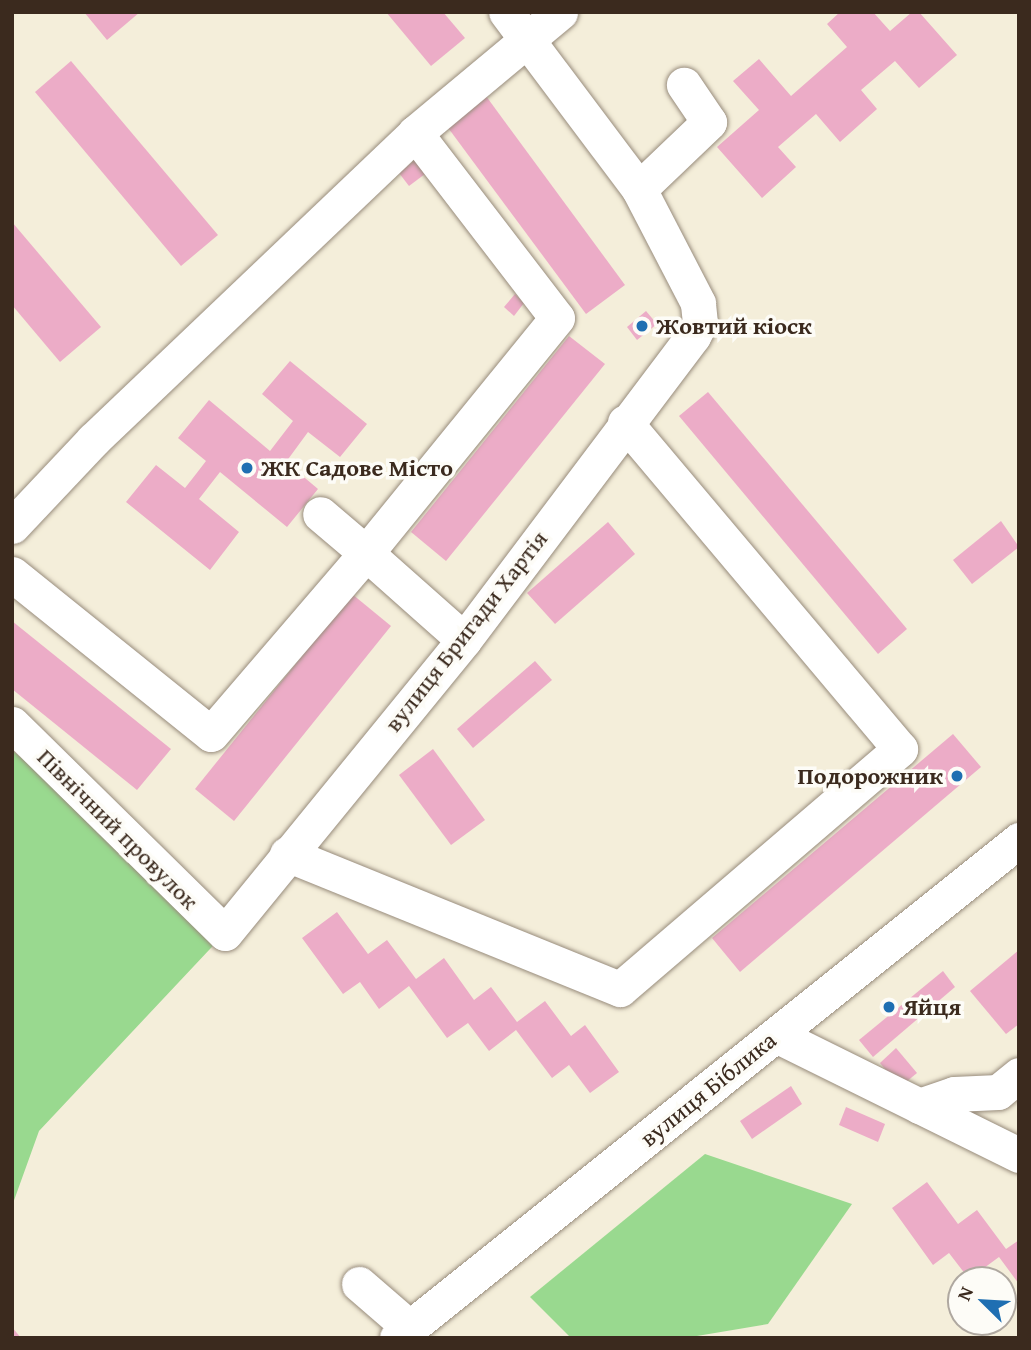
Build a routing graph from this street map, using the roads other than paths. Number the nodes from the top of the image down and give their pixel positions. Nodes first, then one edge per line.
1 (506, 12) edge
2 (560, 12) edge
3 (526, 41) junction
4 (684, 85) dead end
5 (415, 133) junction
6 (639, 189) junction
7 (625, 422) junction
8 (320, 514) dead end
9 (12, 526) edge
10 (366, 552) junction
11 (12, 574) edge
12 (464, 640) junction
13 (12, 724) edge
14 (1019, 840) edge
15 (287, 854) junction
16 (225, 933) joint
17 (776, 1035) junction
18 (1019, 1075) edge
19 (919, 1106) junction
20 (1019, 1155) edge
21 (359, 1284) dead end
22 (404, 1334) edge

1 - 3 street
2 - 3 street
3 - 5 street
3 - 6 street
4 - 6 street
5 - 9 street
5 - 10 street
6 - 7 street, вулиця Бригади Хартія
7 - 12 street, вулиця Бригади Хартія
7 - 15 street
8 - 10 street
10 - 11 street
10 - 12 street
12 - 15 street, вулиця Бригади Хартія
13 - 16 street, Північний провулок
14 - 17 street, вулиця Біблика
15 - 16 street, вулиця Бригади Хартія
17 - 19 street
17 - 22 street, вулиця Біблика
18 - 19 street
19 - 20 street
21 - 22 street

